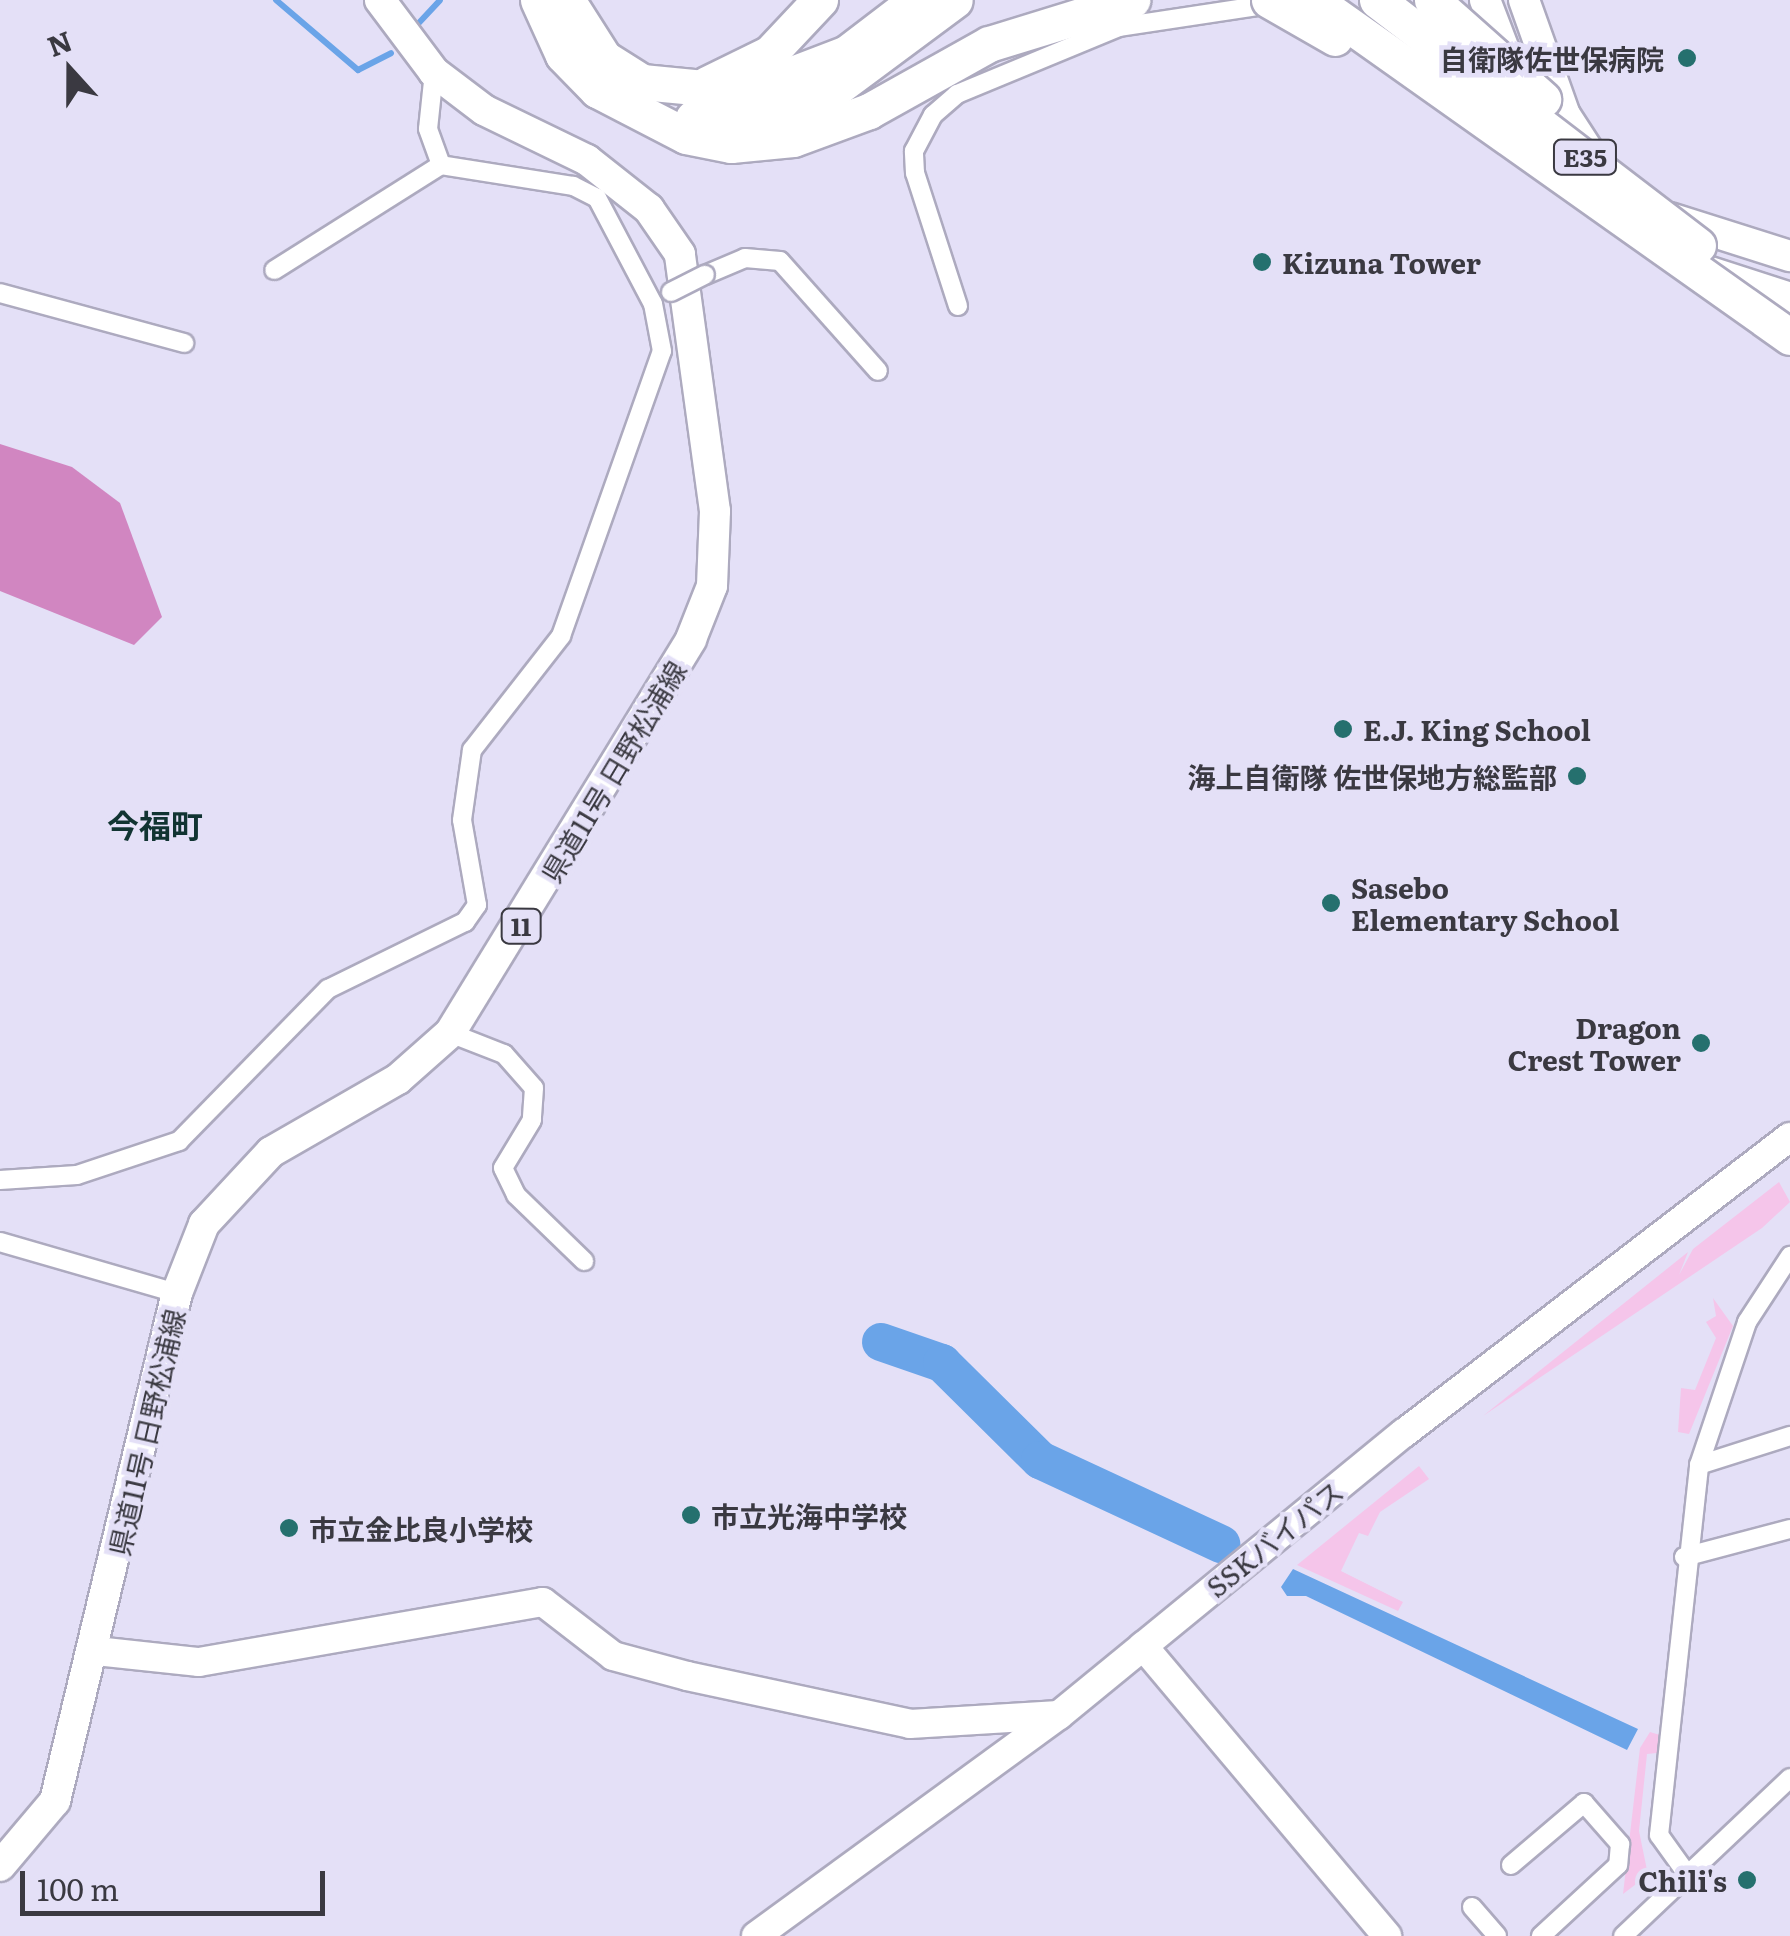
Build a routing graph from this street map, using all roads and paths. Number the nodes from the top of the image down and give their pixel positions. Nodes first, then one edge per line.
1 (380, 0) edge
2 (538, 0) edge
3 (567, 0) edge
4 (820, 0) edge
5 (916, 0) edge
6 (955, 0) edge
7 (1132, 0) edge
8 (1268, 0) edge
9 (1288, 0) edge
10 (1314, 0) edge
11 (1377, 0) edge
12 (1432, 0) edge
13 (1485, 0) edge
14 (1524, 0) edge
15 (434, 72) junction
16 (692, 89) junction
17 (647, 119) junction
18 (442, 165) junction
19 (1644, 234) junction
20 (1790, 256) edge
21 (274, 270) dead end
22 (0, 293) edge
23 (1775, 296) edge
24 (653, 304) junction
25 (958, 306) dead end
26 (1790, 320) edge
27 (1790, 337) edge
28 (184, 343) dead end
29 (878, 371) dead end
30 (450, 1032) junction
31 (1790, 1137) edge
32 (0, 1180) edge
33 (0, 1242) edge
34 (1790, 1256) edge
35 (584, 1261) dead end
36 (177, 1293) junction
37 (1790, 1436) edge
38 (1699, 1465) junction
39 (1790, 1528) edge
40 (1684, 1557) junction
41 (1143, 1646) junction
42 (96, 1651) junction
43 (1060, 1715) junction
44 (1790, 1778) edge
45 (1511, 1865) dead end
46 (0, 1866) edge
47 (1687, 1874) junction
48 (1472, 1907) dead end
49 (1624, 1935) edge
50 (756, 1936) edge
51 (1386, 1936) edge
52 (1498, 1936) edge
53 (1540, 1936) edge

1 - 15 main road, 県道11号 日野松浦線 / 11
2 - 17 highway
3 - 16 highway
4 - 16 highway
5 - 16 highway
6 - 17 highway
7 - 17 highway
8 - 19 highway, bridge
9 - 25 street
10 - 19 highway, E35, bridge
11 - 23 highway, E35, bridge
12 - 23 highway, bridge
13 - 23 main road
14 - 20 main road
15 - 18 street
15 - 30 main road, 県道11号 日野松浦線 / 11
18 - 21 street
18 - 24 street
19 - 27 highway, E35, bridge
22 - 28 street
23 - 26 highway, E35
24 - 29 street, bridge
24 - 32 street
30 - 35 street
30 - 36 main road, 県道11号 日野松浦線 / 11
31 - 41 street, SSKバイパス
33 - 36 street
34 - 38 street
36 - 42 main road, 県道11号 日野松浦線 / 11
37 - 38 street
38 - 40 street
39 - 40 street
40 - 47 street
41 - 43 street, SSKバイパス
41 - 51 street
42 - 43 street
42 - 46 main road, 県道11号 日野松浦線 / 11
43 - 50 street, SSKバイパス
44 - 47 street
45 - 53 street
47 - 49 street
48 - 52 street

